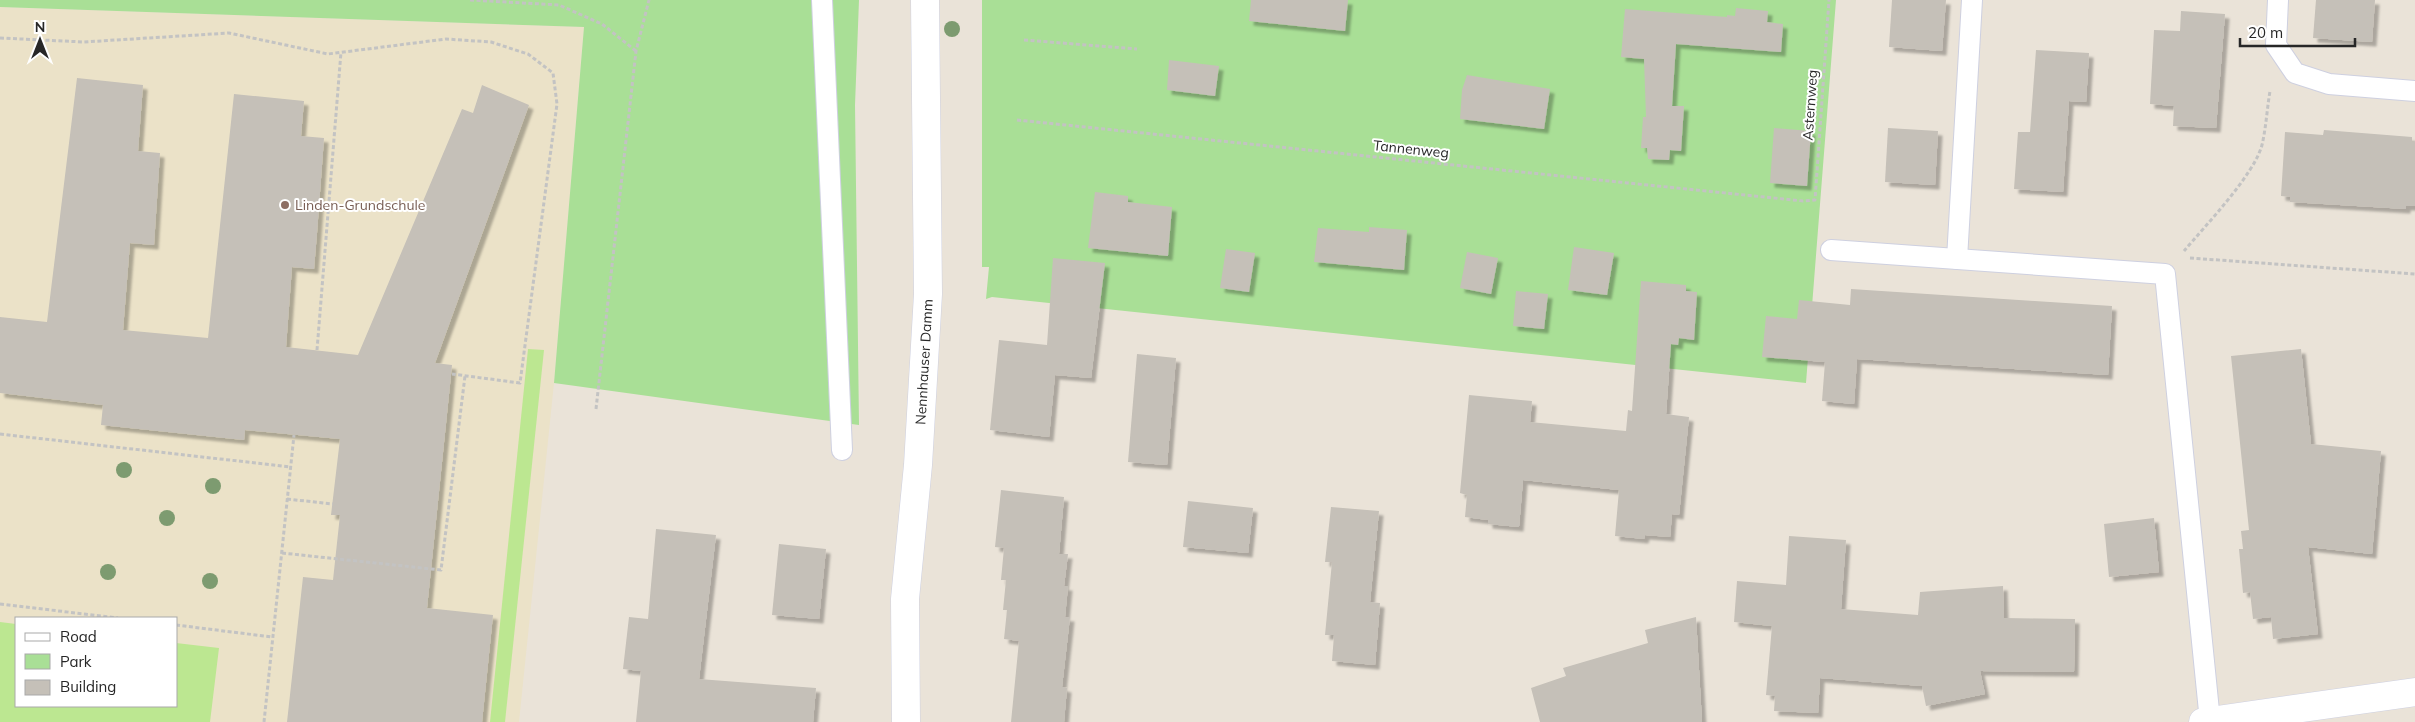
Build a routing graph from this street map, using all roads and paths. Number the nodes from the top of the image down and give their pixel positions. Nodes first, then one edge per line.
1 (470, 0) edge
2 (649, 0) edge
3 (822, 0) edge
4 (925, 0) edge
5 (1829, 0) edge
6 (1972, 0) edge
7 (2278, 0) edge
8 (0, 38) edge
9 (1024, 40) dead end
10 (1137, 49) dead end
11 (636, 50) junction
12 (341, 52) junction
13 (2288, 62) junction
14 (2415, 90) edge
15 (1017, 120) dead end
16 (1803, 201) joint
17 (1831, 250) dead end
18 (2179, 257) junction
19 (1957, 259) junction
20 (2165, 274) junction
21 (2415, 274) edge
22 (317, 350) dead end
23 (452, 374) dead end
24 (465, 376) junction
25 (596, 409) dead end
26 (0, 434) edge
27 (294, 435) dead end
28 (842, 450) dead end
29 (291, 467) junction
30 (287, 498) junction
31 (333, 504) dead end
32 (282, 553) junction
33 (0, 604) edge
34 (110, 617) edge
35 (178, 625) edge
36 (273, 637) junction
37 (2415, 692) edge
38 (264, 722) edge
39 (906, 722) edge
40 (2207, 722) edge

1 - 11 path
2 - 11 path
3 - 28 lane
4 - 39 street, Nennhauser Damm
5 - 16 path, Asternweg
6 - 19 lane
7 - 13 lane
8 - 12 path
9 - 10 path
11 - 25 path
12 - 22 path
12 - 24 path
13 - 14 lane
13 - 18 path
15 - 16 path, Tannenweg
17 - 19 lane
18 - 20 path
18 - 21 path
19 - 20 lane
20 - 40 lane
23 - 24 path
24 - 32 path
26 - 29 path
27 - 29 path
29 - 30 path
30 - 31 path
30 - 32 path
32 - 36 path
33 - 34 path
35 - 36 path
36 - 38 path
37 - 40 street

